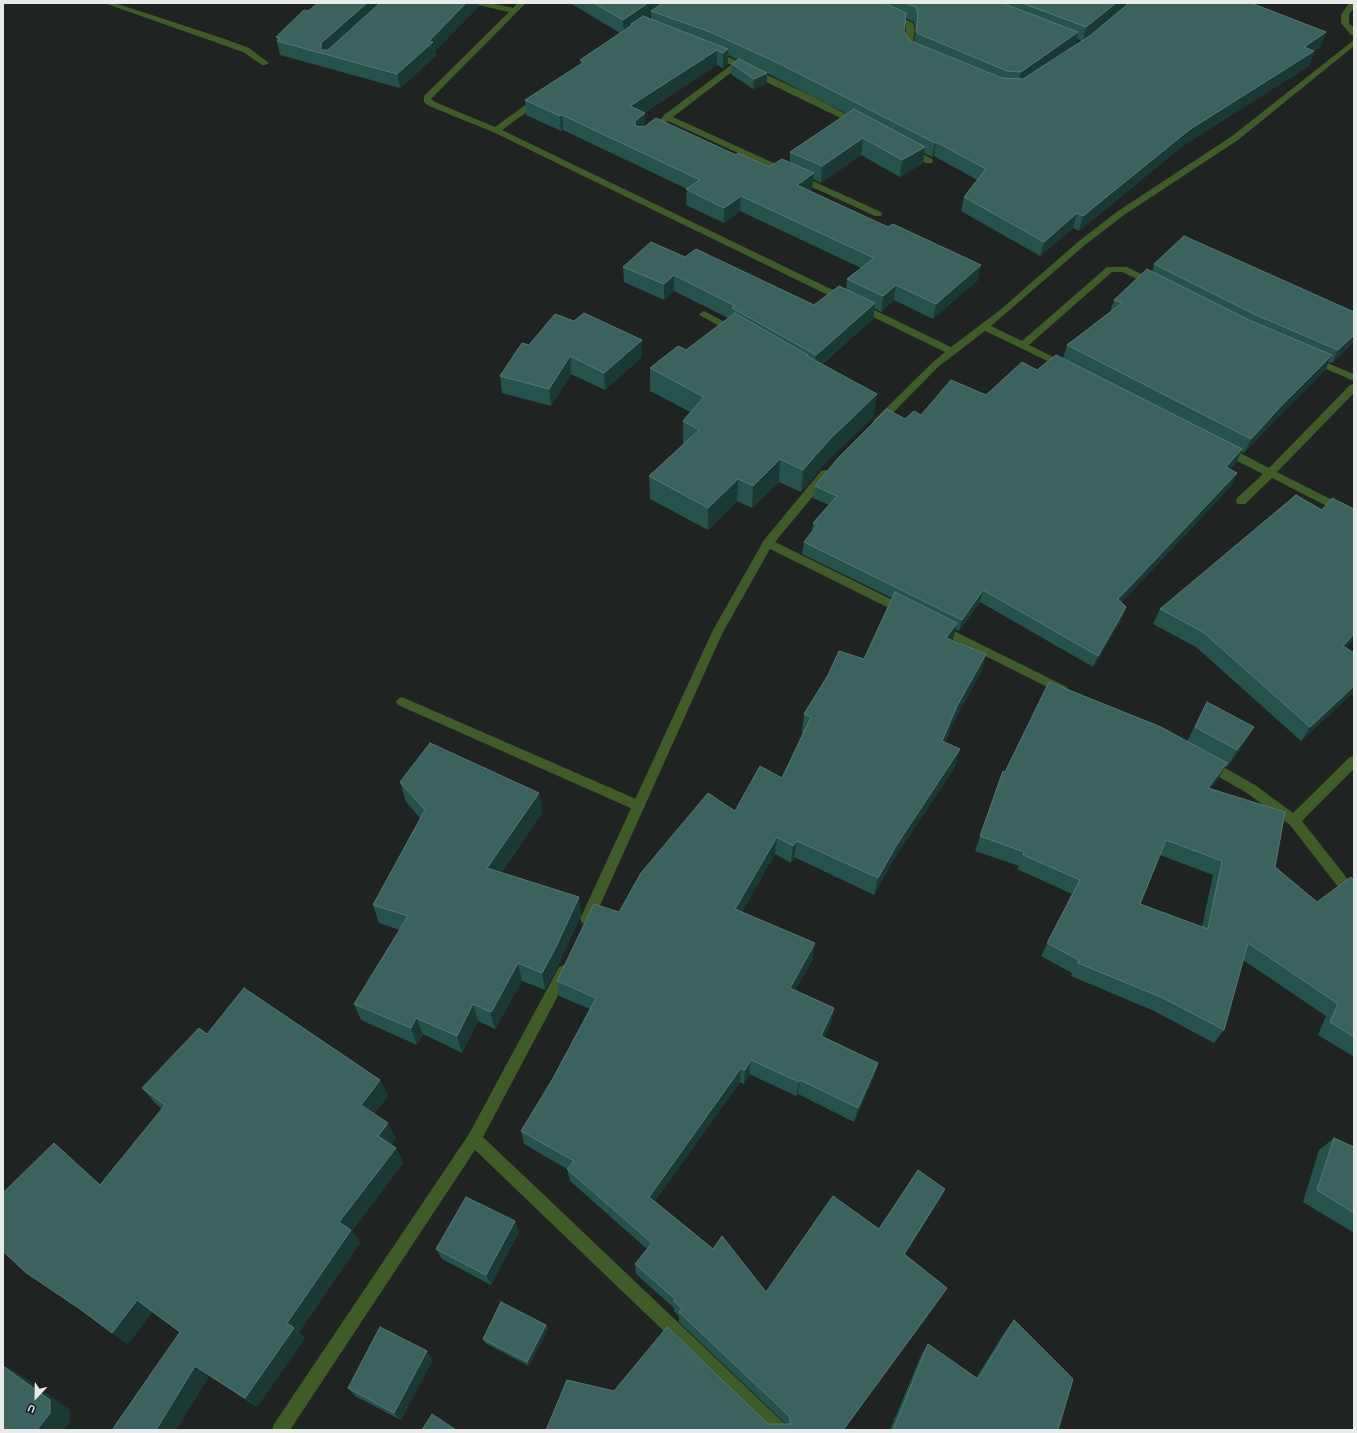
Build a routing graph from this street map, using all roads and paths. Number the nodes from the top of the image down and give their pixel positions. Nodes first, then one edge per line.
1 (108, 3) edge
2 (481, 3) edge
3 (522, 3) edge
4 (1353, 3) edge
5 (514, 12) junction
6 (886, 13) edge
7 (1354, 33) edge
8 (1354, 42) edge
9 (706, 50) edge
10 (920, 55) edge
11 (265, 63) dead end
12 (737, 64) junction
13 (547, 93) edge
14 (667, 117) junction
15 (656, 126) edge
16 (868, 129) edge
17 (496, 130) junction
18 (902, 146) edge
19 (929, 161) dead end
20 (878, 214) dead end
21 (1164, 288) edge
22 (704, 314) dead end
23 (984, 326) junction
24 (745, 337) edge
25 (1023, 345) junction
26 (953, 352) junction
27 (1304, 356) edge
28 (1073, 370) edge
29 (1354, 378) edge
30 (1354, 387) edge
31 (868, 431) edge
32 (1214, 444) edge
33 (831, 466) edge
34 (1270, 473) junction
35 (1241, 501) dead end
36 (1354, 516) edge
37 (768, 543) junction
38 (916, 617) edge
39 (930, 624) edge
40 (1072, 694) edge
41 (402, 702) dead end
42 (1197, 759) edge
43 (1354, 761) edge
44 (639, 806) junction
45 (1294, 821) junction
46 (1354, 897) edge
47 (583, 928) edge
48 (570, 957) edge
49 (474, 1139) junction
50 (280, 1430) edge
51 (779, 1430) edge

1 - 11 street
2 - 5 street
3 - 5 street
4 - 7 street
5 - 17 street
6 - 10 street
8 - 23 street
9 - 12 street
12 - 14 street
12 - 16 street
13 - 17 street
14 - 15 street
14 - 20 street
17 - 26 street
18 - 19 street
21 - 25 street
22 - 24 street
23 - 25 street
23 - 26 street
25 - 28 street
26 - 31 street
27 - 29 street
30 - 34 street
32 - 34 street
33 - 37 street
34 - 35 street
34 - 36 street
37 - 38 street
37 - 44 street
39 - 40 street
41 - 44 street
42 - 45 street
43 - 45 street
44 - 47 street
45 - 46 street
48 - 49 street
49 - 50 street
49 - 51 street

